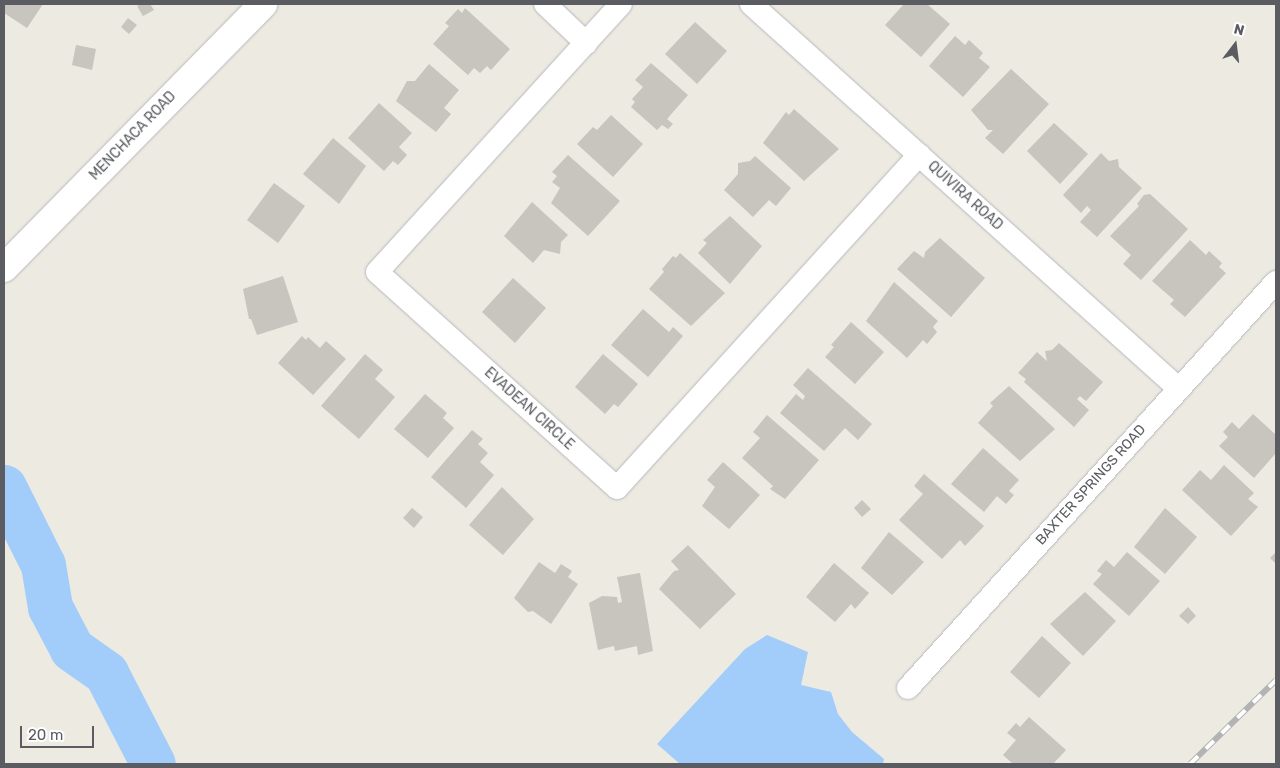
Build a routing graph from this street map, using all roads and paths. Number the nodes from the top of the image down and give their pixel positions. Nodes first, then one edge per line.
1 (263, 4) edge
2 (545, 4) edge
3 (621, 4) edge
4 (752, 4) edge
5 (586, 42) junction
6 (919, 155) junction
7 (4, 268) edge
8 (1276, 282) edge
9 (1179, 389) junction
10 (908, 688) dead end

1 - 7 main road, MENCHACA ROAD
2 - 5 street
3 - 5 street, EVADEAN CIRCLE
4 - 6 street, QUIVIRA ROAD
5 - 6 street, EVADEAN CIRCLE
6 - 9 street, QUIVIRA ROAD
8 - 9 street, BAXTER SPRINGS ROAD
9 - 10 street, BAXTER SPRINGS ROAD

